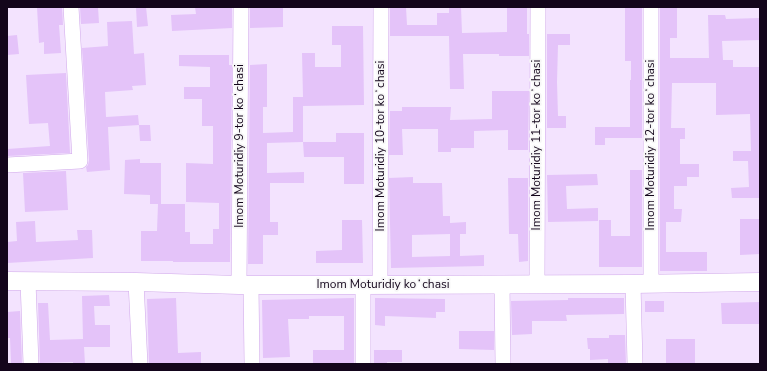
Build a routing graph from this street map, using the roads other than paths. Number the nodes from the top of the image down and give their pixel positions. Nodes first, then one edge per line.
1 (71, 7) edge
2 (241, 7) edge
3 (381, 7) edge
4 (538, 7) edge
5 (651, 7) edge
6 (7, 165) edge
7 (7, 281) edge
8 (28, 281) junction
9 (136, 282) junction
10 (760, 282) edge
11 (651, 283) junction
12 (245, 284) junction
13 (502, 284) junction
14 (537, 284) junction
15 (633, 284) junction
16 (372, 285) junction
17 (31, 364) edge
18 (140, 364) edge
19 (252, 364) edge
20 (363, 364) edge
21 (503, 364) edge
22 (635, 364) edge

1 - 6 street
2 - 12 street, Imom Moturidiy 9-tor koʻchasi
3 - 16 street, Imom Moturidiy 10-tor koʻchasi
4 - 14 street, Imom Moturidiy 11-tor koʻchasi
5 - 11 street, Imom Moturidiy 12-tor koʻchasi
7 - 8 street, Imom Moturidiy koʻchasi
8 - 9 street, Imom Moturidiy koʻchasi
8 - 17 street
9 - 12 street, Imom Moturidiy koʻchasi
9 - 18 street
10 - 11 street, Imom Moturidiy koʻchasi
11 - 15 street, Imom Moturidiy koʻchasi
12 - 16 street, Imom Moturidiy koʻchasi
12 - 19 street, Imom Moturidiy 9-tor koʻchasi
13 - 14 street, Imom Moturidiy koʻchasi
13 - 16 street, Imom Moturidiy koʻchasi
13 - 21 street
14 - 15 street, Imom Moturidiy koʻchasi
15 - 22 street
16 - 20 street, Imom Moturidiy 10-tor koʻchasi

